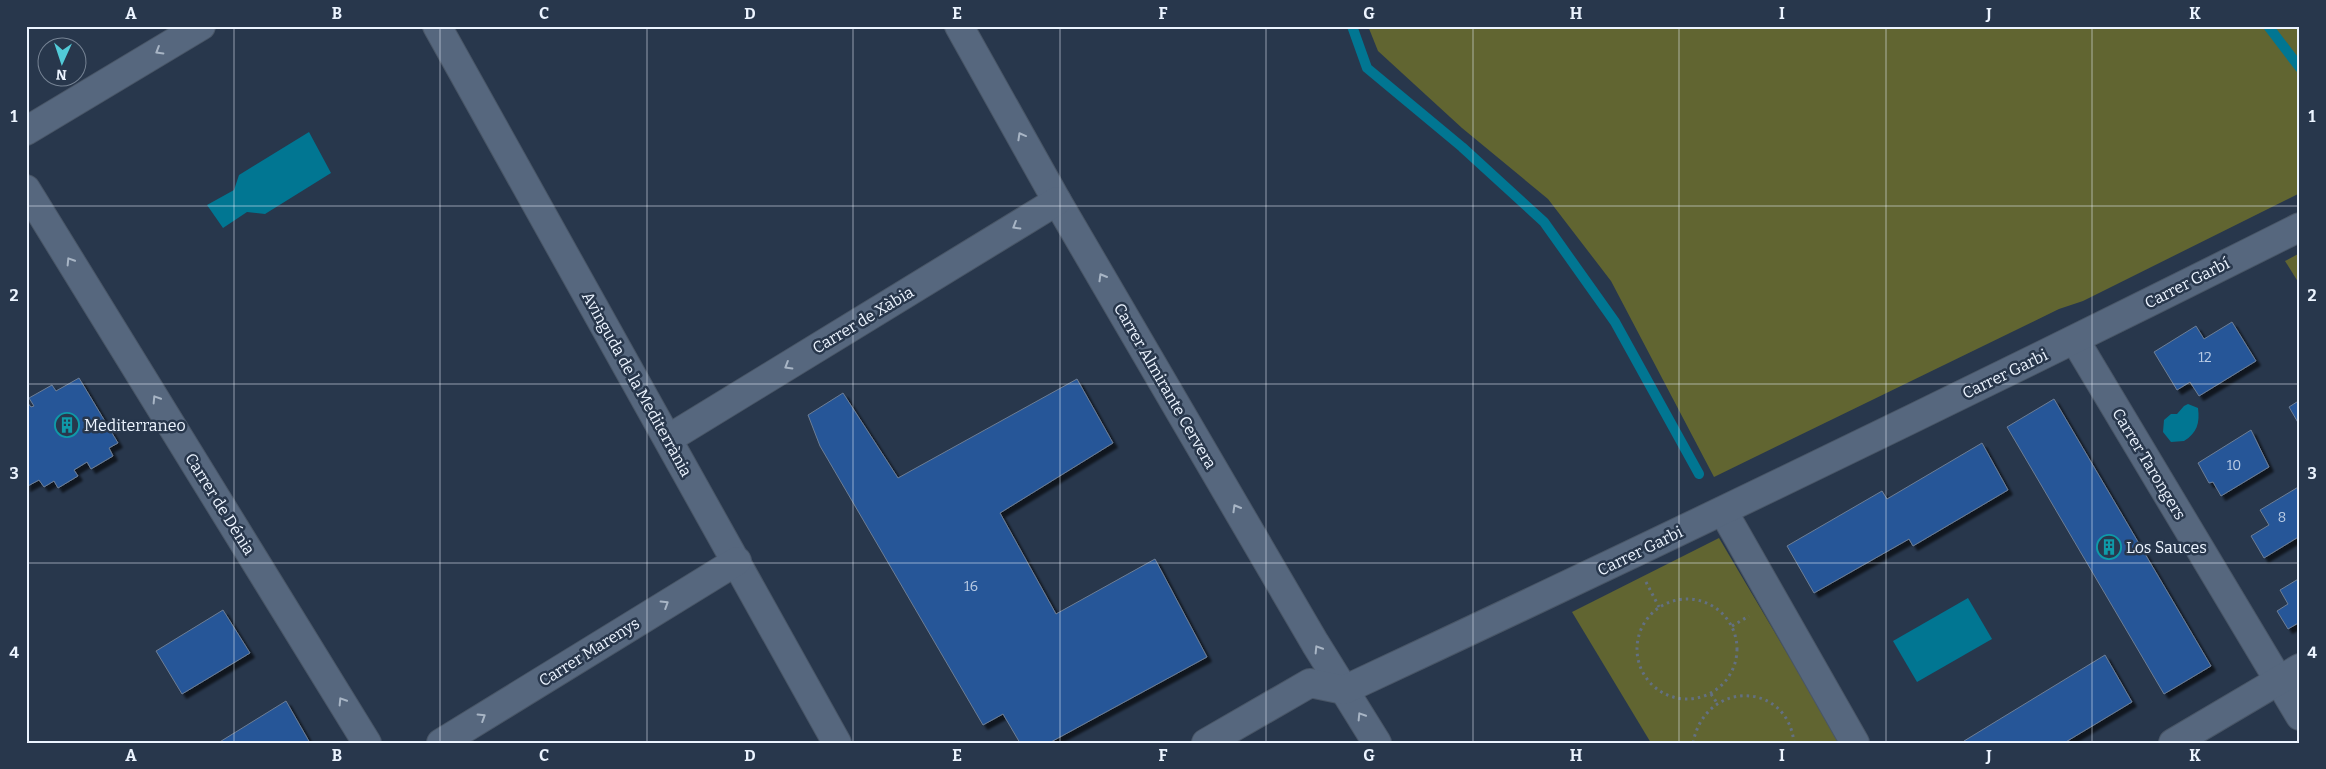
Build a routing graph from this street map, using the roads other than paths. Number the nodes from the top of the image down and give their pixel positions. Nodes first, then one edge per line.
1 (201, 26) edge
2 (437, 26) edge
3 (959, 26) edge
4 (26, 131) edge
5 (26, 189) edge
6 (1057, 201) junction
7 (2300, 227) edge
8 (2075, 340) junction
9 (668, 438) junction
10 (1723, 511) junction
11 (737, 561) junction
12 (2289, 674) edge
13 (1344, 690) junction
14 (2300, 716) edge
15 (367, 743) edge
16 (441, 743) edge
17 (837, 743) edge
18 (1206, 743) edge
19 (1377, 743) edge
20 (1855, 743) edge
21 (2173, 743) edge

1 -> 4 street
2 - 9 street, Avinguda de la Mediterrània
6 -> 3 street, Carrer Almirante Cervera
15 -> 5 street, Carrer de Dénia
6 -> 9 street, Carrer de Xàbia
13 -> 6 street, Carrer Almirante Cervera
7 - 8 street, Carrer Garbí
8 - 10 street, Carrer Garbi
8 - 12 street, Carrer Tarongers
9 - 11 street, Avinguda de la Mediterrània
10 - 13 street, Carrer Garbi
10 - 20 street
16 -> 11 street, Carrer Marenys
11 - 17 street, Avinguda de la Mediterrània
12 - 14 street, Carrer Tarongers
12 - 21 street
13 - 18 street
19 -> 13 street, Carrer Almirante Cervera

